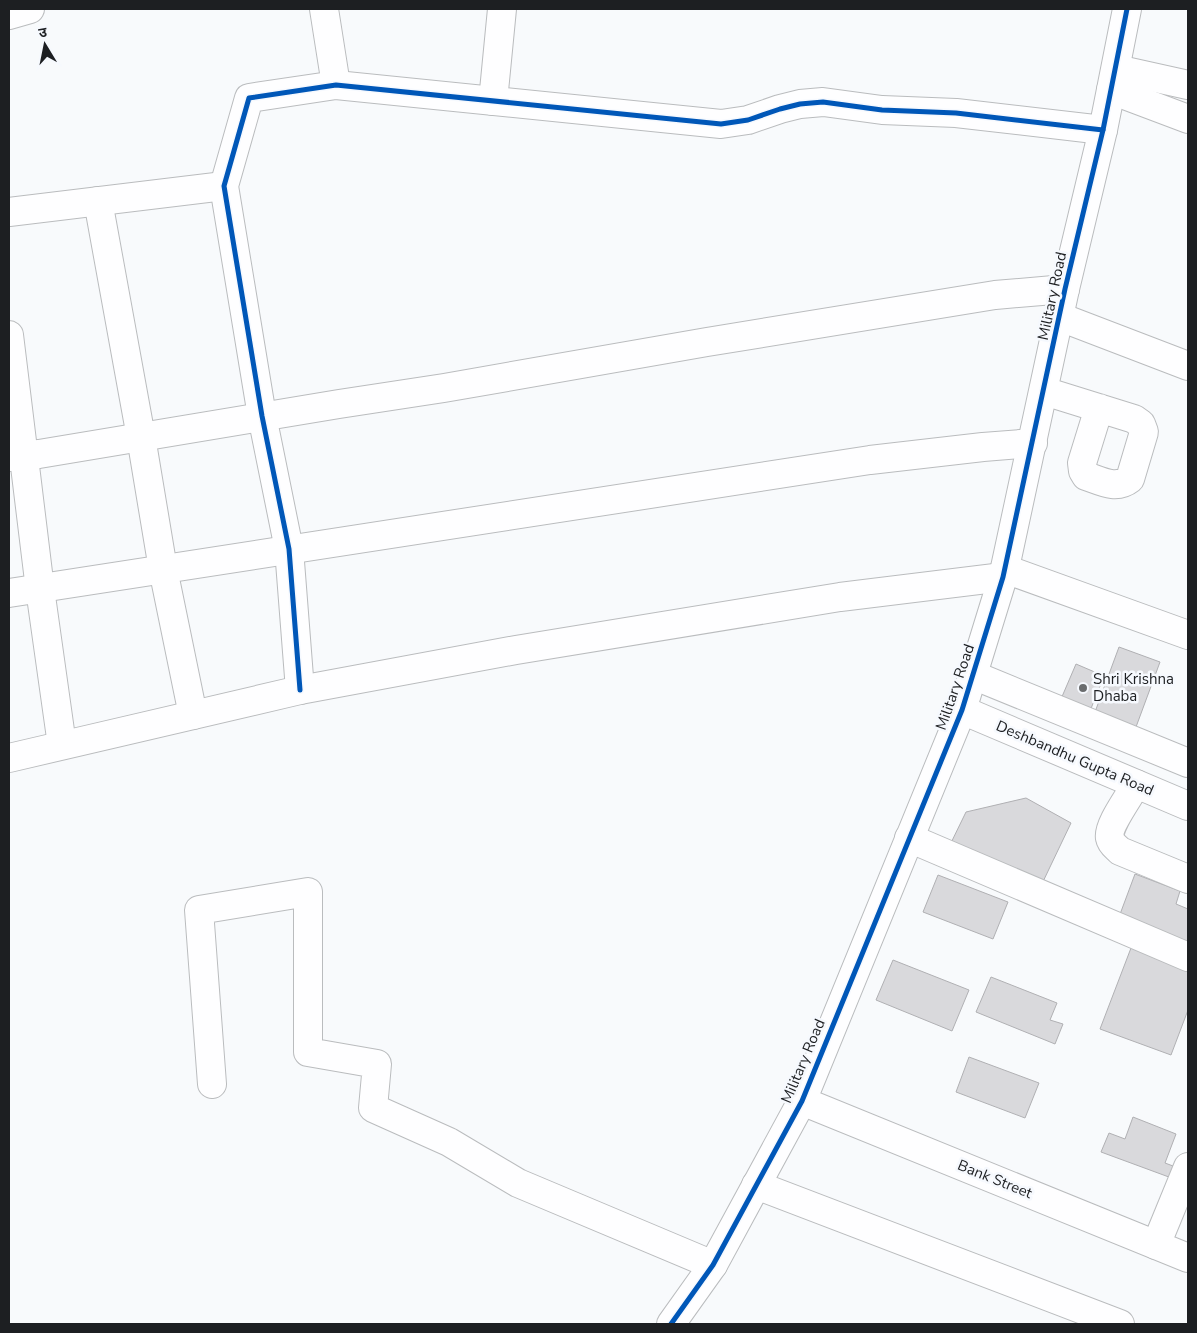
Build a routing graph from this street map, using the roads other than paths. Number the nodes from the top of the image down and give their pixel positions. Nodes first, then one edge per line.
1 (30, 9) edge
2 (324, 9) edge
3 (502, 9) edge
4 (1127, 9) edge
5 (9, 15) edge
6 (1113, 79) junction
7 (336, 84) junction
8 (1188, 84) edge
9 (493, 101) junction
10 (1188, 119) edge
11 (1103, 130) junction
12 (224, 186) junction
13 (98, 201) junction
14 (9, 212) edge
15 (1065, 289) junction
16 (1060, 317) junction
17 (9, 335) edge
18 (1186, 359) edge
19 (1044, 391) junction
20 (1098, 408) dead end
21 (262, 416) junction
22 (141, 437) junction
23 (1033, 443) junction
24 (16, 457) edge
25 (289, 549) junction
26 (163, 569) junction
27 (1004, 573) junction
28 (40, 588) junction
29 (9, 593) edge
30 (1188, 635) edge
31 (974, 675) junction
32 (300, 690) junction
33 (962, 710) junction
34 (193, 715) junction
35 (62, 745) junction
36 (9, 758) edge
37 (1188, 763) edge
38 (1136, 784) junction
39 (1188, 806) edge
40 (909, 838) junction
41 (1188, 879) edge
42 (1188, 957) edge
43 (212, 1084) dead end
44 (802, 1101) junction
45 (1188, 1167) edge
46 (756, 1185) junction
47 (1156, 1245) junction
48 (1188, 1258) edge
49 (713, 1265) junction
50 (671, 1324) edge
51 (1120, 1324) edge

1 - 5 street
2 - 7 street
3 - 9 street
4 - 6 street, Military Road
6 - 8 street
6 - 10 street
6 - 11 street, Military Road
7 - 9 street
7 - 12 street
9 - 11 street
11 - 15 street, Military Road
12 - 13 street
12 - 21 street
13 - 14 street
13 - 22 street
15 - 16 street, Military Road
15 - 21 street
16 - 18 street
16 - 19 street, Military Road
17 - 24 street
19 - 20 street
19 - 23 street, Military Road
21 - 22 street
21 - 25 street
22 - 24 street
22 - 26 street
23 - 25 street
23 - 27 street, Military Road
24 - 28 street
25 - 26 street
25 - 32 street
26 - 28 street
26 - 34 street
27 - 30 street
27 - 31 street, Military Road
27 - 32 street
28 - 29 street
28 - 35 street
31 - 33 street, Military Road
31 - 37 street
32 - 34 street
33 - 38 street, Deshbandhu Gupta Road
33 - 40 street, Military Road
34 - 35 street
35 - 36 street
38 - 39 street, Deshbandhu Gupta Road
38 - 41 street
40 - 42 street
40 - 44 street, Military Road
43 - 49 street
44 - 46 street, Military Road
44 - 47 street, Bank Street
45 - 47 street
46 - 49 street, Military Road
46 - 51 street
47 - 48 street, Bank Street
49 - 50 street, Military Road

